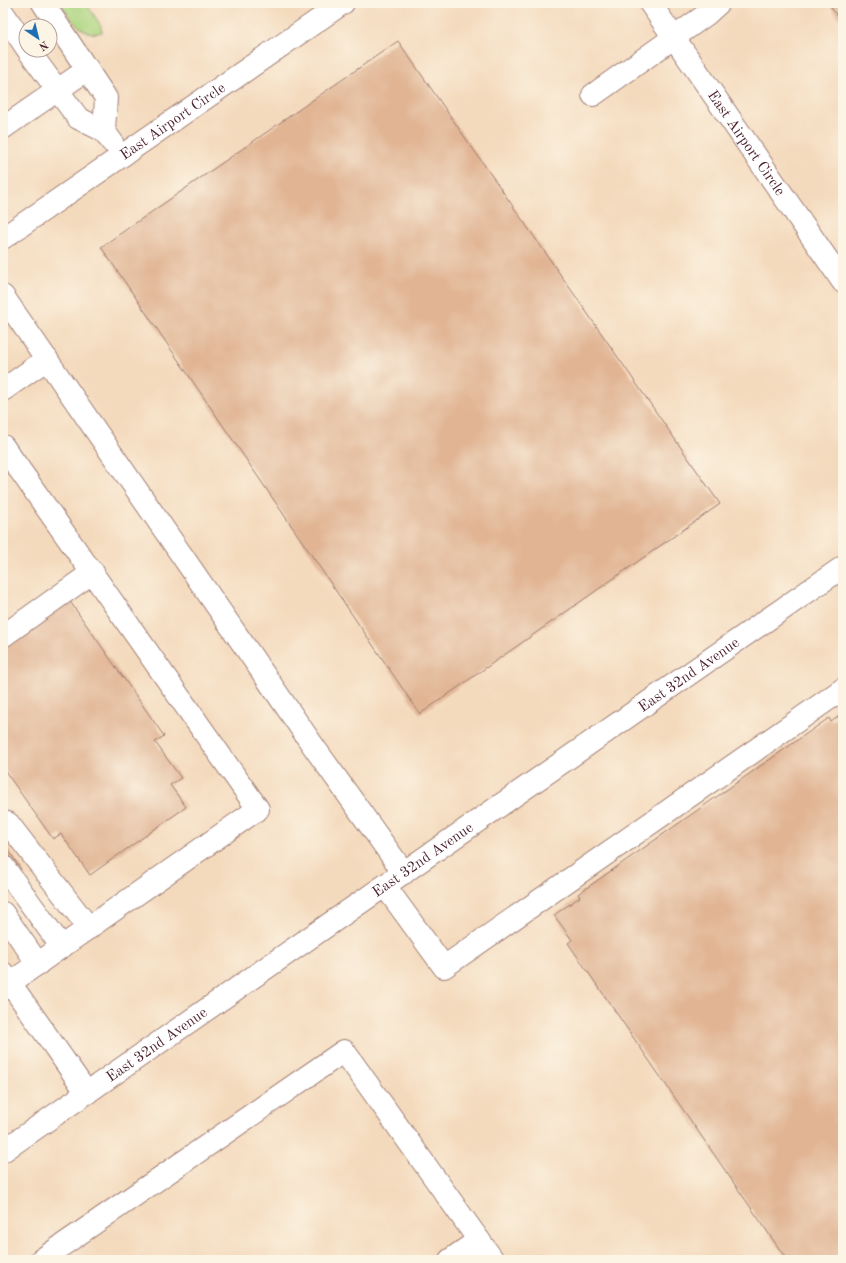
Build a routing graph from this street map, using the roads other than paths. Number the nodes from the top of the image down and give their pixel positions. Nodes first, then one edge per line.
1 (43, 3) edge
2 (343, 3) edge
3 (650, 3) edge
4 (719, 3) edge
5 (3, 13) edge
6 (18, 35) edge
7 (673, 37) junction
8 (33, 58) edge
9 (88, 69) junction
10 (56, 91) junction
11 (593, 95) dead end
12 (3, 128) edge
13 (104, 131) junction
14 (121, 155) junction
15 (3, 238) edge
16 (842, 276) edge
17 (3, 296) edge
18 (47, 359) junction
19 (3, 390) edge
20 (3, 446) edge
21 (843, 567) edge
22 (93, 572) junction
23 (3, 636) edge
24 (843, 689) edge
25 (3, 822) edge
26 (3, 866) edge
27 (404, 873) junction
28 (385, 886) junction
29 (3, 913) edge
30 (89, 928) junction
31 (62, 947) junction
32 (38, 964) junction
33 (5, 982) edge
34 (87, 1093) junction
35 (3, 1152) edge
36 (478, 1240) junction
37 (41, 1260) edge
38 (450, 1260) edge
39 (493, 1260) edge

1 - 9 street
2 - 14 street, East Airport Circle
3 - 7 street, East Airport Circle
4 - 7 street
5 - 6 street
7 - 11 street
7 - 16 street, East Airport Circle
8 - 10 street
9 - 10 street
9 - 13 street
10 - 12 street
10 - 13 street
13 - 14 street
14 - 15 street, East Airport Circle
17 - 18 street
18 - 19 street
18 - 27 street
20 - 22 street
21 - 27 street, East 32nd Avenue
22 - 23 street
22 - 30 street
24 - 28 street
25 - 30 street
26 - 31 street
27 - 28 street, East 32nd Avenue
28 - 34 street, East 32nd Avenue
29 - 32 street
30 - 31 street
31 - 32 street
32 - 33 street
33 - 34 street
34 - 35 street, East 32nd Avenue
36 - 37 street
36 - 38 street
36 - 39 street

